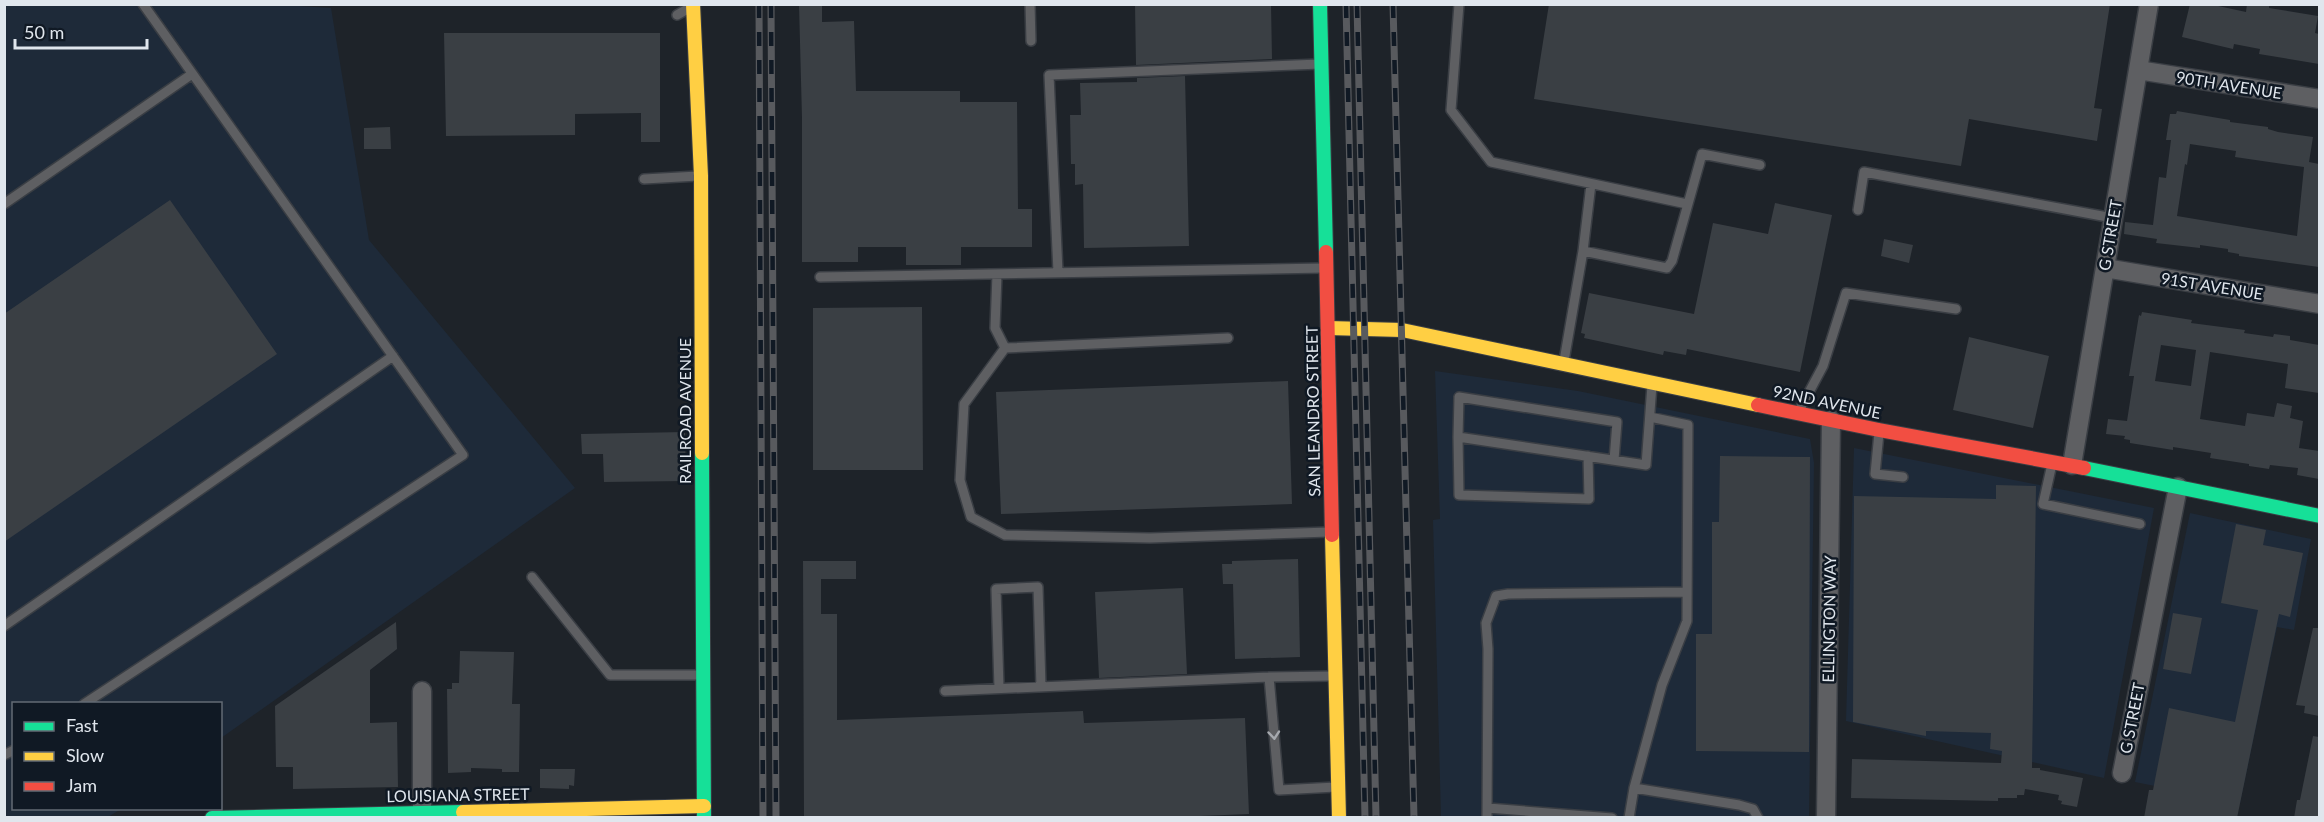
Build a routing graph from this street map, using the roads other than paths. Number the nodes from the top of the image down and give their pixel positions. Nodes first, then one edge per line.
1 (143, 4) edge
2 (1030, 4) edge
3 (1320, 4) edge
4 (1459, 4) edge
5 (2149, 4) edge
6 (693, 5) edge
7 (677, 15) dead end
8 (1031, 41) dead end
9 (1321, 64) junction
10 (2138, 70) junction
11 (192, 74) junction
12 (2319, 99) edge
13 (1760, 165) dead end
14 (701, 176) junction
15 (644, 180) dead end
16 (1591, 184) junction
17 (4, 204) edge
18 (1687, 204) junction
19 (1858, 210) dead end
20 (2113, 218) junction
21 (1583, 250) junction
22 (1326, 268) junction
23 (2105, 268) junction
24 (1058, 273) junction
25 (997, 274) junction
26 (820, 277) dead end
27 (2319, 304) edge
28 (1956, 309) dead end
29 (1328, 328) junction
30 (1228, 338) dead end
31 (1005, 348) junction
32 (393, 356) junction
33 (1563, 364) junction
34 (1652, 382) junction
35 (1798, 414) junction
36 (1650, 417) junction
37 (1831, 420) junction
38 (1879, 430) junction
39 (1458, 437) junction
40 (1588, 456) junction
41 (1614, 460) junction
42 (2052, 461) junction
43 (2072, 465) junction
44 (1903, 477) dead end
45 (2178, 487) junction
46 (2319, 516) edge
47 (2140, 524) dead end
48 (1332, 532) junction
49 (532, 577) dead end
50 (1688, 592) junction
51 (4, 626) edge
52 (703, 675) junction
53 (1269, 676) junction
54 (1335, 676) junction
55 (1041, 687) junction
56 (999, 688) junction
57 (422, 691) dead end
58 (945, 691) dead end
59 (87, 702) edge
60 (2122, 773) dead end
61 (1338, 787) junction
62 (1634, 788) junction
63 (704, 812) edge
64 (1487, 813) edge
65 (422, 815) edge
66 (212, 818) edge
67 (1339, 818) edge
68 (1612, 818) edge
69 (1629, 818) edge
70 (1758, 818) edge
71 (1826, 818) edge

1 - 11 lane
2 - 8 lane
3 - 9 street, SAN LEANDRO STREET
4 - 16 lane
5 - 10 street, G STREET
6 - 7 lane
6 - 14 street, RAILROAD AVENUE
9 - 22 street, SAN LEANDRO STREET
9 - 24 lane
10 - 12 street, 90TH AVENUE
10 - 20 street, G STREET
11 - 17 lane
11 - 32 lane
13 - 18 lane
14 - 15 lane
14 - 52 street, RAILROAD AVENUE
16 - 18 lane
16 - 21 lane
18 - 21 lane
19 - 20 lane
20 - 23 street, G STREET
21 - 33 lane
22 - 24 lane
22 - 29 street, SAN LEANDRO STREET
23 - 27 street, 91ST AVENUE
23 - 43 street, G STREET
24 - 25 lane
25 - 26 lane
25 - 31 lane
28 - 35 lane
29 - 33 street, 92ND AVENUE
29 - 48 street, SAN LEANDRO STREET
30 - 31 lane
31 - 48 lane
32 - 51 lane
32 - 59 lane
33 - 34 street, 92ND AVENUE
34 - 35 street, 92ND AVENUE
34 - 36 lane
35 - 37 street, 92ND AVENUE
36 - 41 lane
36 - 50 lane
37 - 38 street, 92ND AVENUE
37 - 71 street, ELLINGTON WAY
38 - 42 street, 92ND AVENUE
38 - 44 lane
39 - 40 lane
39 - 40 lane
39 - 41 lane
40 - 41 lane
42 - 43 street, 92ND AVENUE
42 - 47 lane
43 - 45 street, 92ND AVENUE
45 - 46 street, 92ND AVENUE
45 - 60 street, G STREET
48 - 54 street, SAN LEANDRO STREET
49 - 52 lane
50 - 62 lane
50 - 64 lane
52 - 63 street, RAILROAD AVENUE
53 - 54 lane
53 - 55 lane
53 -> 61 lane
54 - 61 street, SAN LEANDRO STREET
55 - 56 lane
55 - 56 lane
56 - 58 lane
57 - 65 street
61 - 67 street, SAN LEANDRO STREET
62 - 69 lane
62 - 70 lane
63 - 65 street, LOUISIANA STREET
64 - 68 lane
65 - 66 street, LOUISIANA STREET

